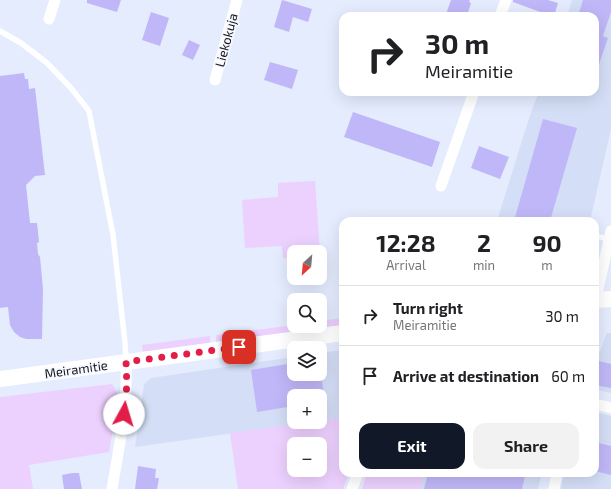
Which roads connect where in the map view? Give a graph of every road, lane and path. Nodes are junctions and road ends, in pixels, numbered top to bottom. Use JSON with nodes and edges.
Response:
{"nodes":[{"id":1,"x":55,"y":0,"type":"edge"},
{"id":2,"x":237,"y":0,"type":"edge"},
{"id":3,"x":506,"y":0,"type":"edge"},
{"id":4,"x":502,"y":12,"type":"edge"},
{"id":5,"x":49,"y":20,"type":"dead end"},
{"id":6,"x":0,"y":31,"type":"edge"},
{"id":7,"x":215,"y":80,"type":"dead end"},
{"id":8,"x":473,"y":96,"type":"edge"},
{"id":9,"x":441,"y":186,"type":"dead end"},
{"id":10,"x":610,"y":235,"type":"edge"},
{"id":11,"x":599,"y":236,"type":"edge"},
{"id":12,"x":599,"y":300,"type":"edge"},
{"id":13,"x":339,"y":334,"type":"edge"},
{"id":14,"x":126,"y":362,"type":"junction"},
{"id":15,"x":0,"y":379,"type":"edge"},
{"id":16,"x":599,"y":405,"type":"edge"},
{"id":17,"x":611,"y":408,"type":"edge"},
{"id":18,"x":356,"y":477,"type":"edge"},
{"id":19,"x":554,"y":477,"type":"edge"},
{"id":20,"x":112,"y":489,"type":"edge"},
{"id":21,"x":352,"y":489,"type":"edge"},
{"id":22,"x":554,"y":489,"type":"edge"}],
"edges":[{"from":1,"to":5,"type":"street"},
{"from":2,"to":7,"type":"street","name":"Liekokuja"},
{"from":3,"to":4,"type":"street"},
{"from":6,"to":14,"type":"lane"},
{"from":8,"to":9,"type":"street"},
{"from":10,"to":11,"type":"lane"},
{"from":10,"to":12,"type":"street"},
{"from":13,"to":14,"type":"main road","name":"Meiramitie"},
{"from":14,"to":15,"type":"main road","name":"Meiramitie"},
{"from":14,"to":20,"type":"street"},
{"from":16,"to":17,"type":"street"},
{"from":18,"to":21,"type":"street"},
{"from":19,"to":22,"type":"street"}]}
